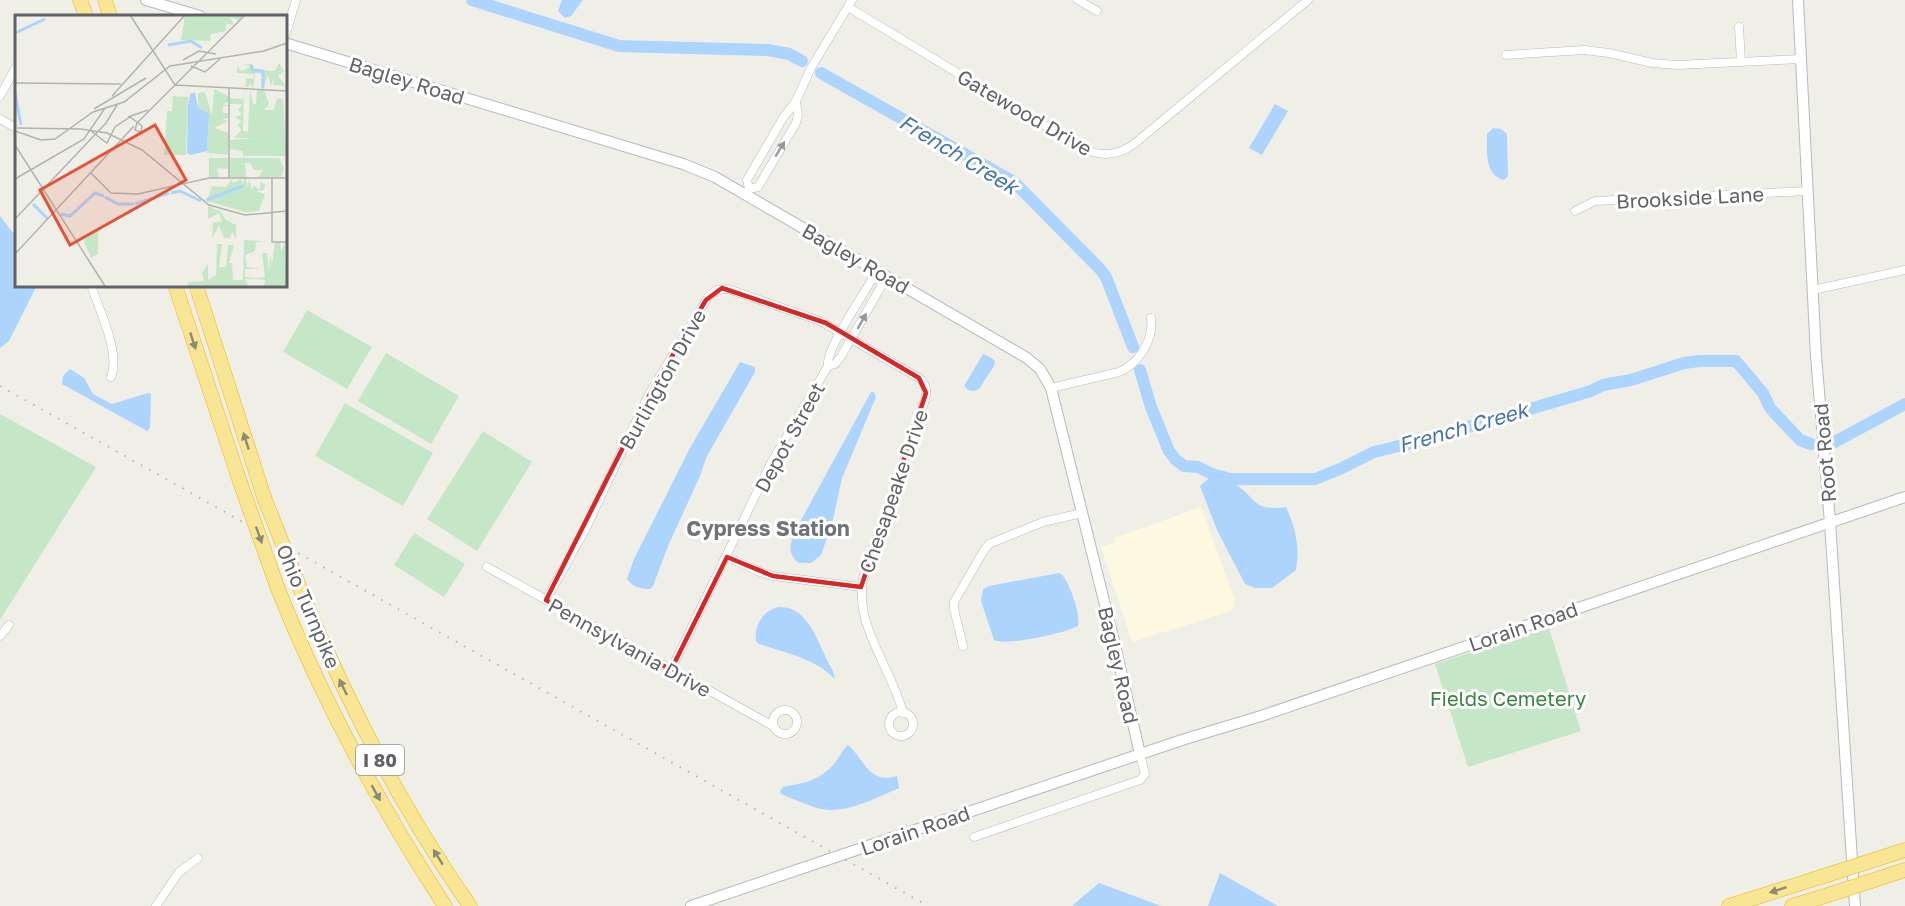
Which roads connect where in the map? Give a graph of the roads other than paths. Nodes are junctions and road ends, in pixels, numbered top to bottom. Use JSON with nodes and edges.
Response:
{"nodes":[{"id":1,"x":80,"y":0,"type":"edge"},
{"id":2,"x":105,"y":0,"type":"edge"},
{"id":3,"x":146,"y":0,"type":"edge"},
{"id":4,"x":296,"y":0,"type":"edge"},
{"id":5,"x":1078,"y":0,"type":"edge"},
{"id":6,"x":1308,"y":0,"type":"edge"},
{"id":7,"x":1798,"y":0,"type":"edge"},
{"id":8,"x":850,"y":4,"type":"edge"},
{"id":9,"x":1097,"y":11,"type":"dead end"},
{"id":10,"x":86,"y":15,"type":"edge"},
{"id":11,"x":110,"y":15,"type":"edge"},
{"id":12,"x":197,"y":15,"type":"edge"},
{"id":13,"x":1739,"y":27,"type":"dead end"},
{"id":14,"x":286,"y":33,"type":"edge"},
{"id":15,"x":286,"y":43,"type":"edge"},
{"id":16,"x":1506,"y":55,"type":"dead end"},
{"id":17,"x":1801,"y":59,"type":"junction"},
{"id":18,"x":1741,"y":62,"type":"junction"},
{"id":19,"x":15,"y":69,"type":"edge"},
{"id":20,"x":0,"y":96,"type":"edge"},
{"id":21,"x":796,"y":101,"type":"junction"},
{"id":22,"x":0,"y":119,"type":"edge"},
{"id":23,"x":15,"y":128,"type":"edge"},
{"id":24,"x":748,"y":191,"type":"junction"},
{"id":25,"x":1808,"y":191,"type":"junction"},
{"id":26,"x":1575,"y":211,"type":"dead end"},
{"id":27,"x":1905,"y":270,"type":"edge"},
{"id":28,"x":881,"y":277,"type":"junction"},
{"id":29,"x":91,"y":286,"type":"edge"},
{"id":30,"x":175,"y":286,"type":"edge"},
{"id":31,"x":196,"y":286,"type":"edge"},
{"id":32,"x":1813,"y":290,"type":"junction"},
{"id":33,"x":1151,"y":318,"type":"dead end"},
{"id":34,"x":841,"y":332,"type":"junction"},
{"id":35,"x":851,"y":339,"type":"junction"},
{"id":36,"x":828,"y":366,"type":"junction"},
{"id":37,"x":111,"y":377,"type":"dead end"},
{"id":38,"x":1051,"y":388,"type":"junction"},
{"id":39,"x":1905,"y":498,"type":"edge"},
{"id":40,"x":1082,"y":513,"type":"junction"},
{"id":41,"x":1830,"y":522,"type":"junction"},
{"id":42,"x":727,"y":557,"type":"junction"},
{"id":43,"x":487,"y":567,"type":"dead end"},
{"id":44,"x":861,"y":586,"type":"junction"},
{"id":45,"x":546,"y":600,"type":"junction"},
{"id":46,"x":9,"y":625,"type":"dead end"},
{"id":47,"x":0,"y":636,"type":"edge"},
{"id":48,"x":963,"y":646,"type":"dead end"},
{"id":49,"x":671,"y":670,"type":"junction"},
{"id":50,"x":903,"y":713,"type":"dead end"},
{"id":51,"x":773,"y":726,"type":"dead end"},
{"id":52,"x":1140,"y":754,"type":"junction"},
{"id":53,"x":974,"y":837,"type":"dead end"},
{"id":54,"x":1905,"y":850,"type":"edge"},
{"id":55,"x":198,"y":858,"type":"dead end"},
{"id":56,"x":1905,"y":870,"type":"edge"},
{"id":57,"x":156,"y":906,"type":"edge"},
{"id":58,"x":446,"y":906,"type":"edge"},
{"id":59,"x":470,"y":906,"type":"edge"},
{"id":60,"x":691,"y":906,"type":"edge"},
{"id":61,"x":1729,"y":906,"type":"edge"},
{"id":62,"x":1792,"y":906,"type":"edge"},
{"id":63,"x":1855,"y":906,"type":"edge"}],
"edges":[{"from":1,"to":10,"type":"highway"},
{"from":2,"to":11,"type":"highway"},
{"from":3,"to":12,"type":"street"},
{"from":4,"to":14,"type":"street"},
{"from":5,"to":9,"type":"street"},
{"from":6,"to":8,"type":"street","name":"Gatewood Drive"},
{"from":7,"to":17,"type":"street","name":"Root Road"},
{"from":8,"to":21,"type":"street"},
{"from":13,"to":18,"type":"street"},
{"from":15,"to":24,"type":"street","name":"Bagley Road"},
{"from":16,"to":18,"type":"street"},
{"from":17,"to":18,"type":"street"},
{"from":17,"to":25,"type":"street","name":"Root Road"},
{"from":19,"to":20,"type":"street"},
{"from":21,"to":24,"type":"street"},
{"from":24,"to":21,"type":"street","one_way":true},
{"from":22,"to":23,"type":"street"},
{"from":24,"to":28,"type":"street","name":"Bagley Road"},
{"from":25,"to":26,"type":"street","name":"Brookside Lane"},
{"from":25,"to":32,"type":"street","name":"Root Road"},
{"from":27,"to":32,"type":"street"},
{"from":28,"to":34,"type":"street","name":"Depot Street"},
{"from":35,"to":28,"type":"street","name":"Depot Street","one_way":true},
{"from":28,"to":38,"type":"street","name":"Bagley Road"},
{"from":29,"to":37,"type":"street"},
{"from":30,"to":58,"type":"highway","name":"Ohio Turnpike","number":"I 80","one_way":true,"bridge":true},
{"from":59,"to":31,"type":"highway","name":"Ohio Turnpike","number":"I 80","one_way":true,"bridge":true},
{"from":32,"to":41,"type":"street","name":"Root Road"},
{"from":33,"to":38,"type":"street"},
{"from":34,"to":35,"type":"street","name":"Burlington Drive"},
{"from":34,"to":36,"type":"street","name":"Depot Street"},
{"from":34,"to":45,"type":"street","name":"Burlington Drive"},
{"from":35,"to":36,"type":"street","name":"Depot Street"},
{"from":35,"to":44,"type":"street","name":"Chesapeake Drive"},
{"from":36,"to":42,"type":"street","name":"Depot Street"},
{"from":38,"to":40,"type":"street","name":"Bagley Road"},
{"from":39,"to":41,"type":"street","name":"Lorain Road"},
{"from":40,"to":48,"type":"street"},
{"from":40,"to":52,"type":"street","name":"Bagley Road"},
{"from":41,"to":52,"type":"street","name":"Lorain Road"},
{"from":41,"to":63,"type":"street","name":"Root Road"},
{"from":42,"to":44,"type":"street"},
{"from":42,"to":49,"type":"street","name":"Depot Street"},
{"from":43,"to":45,"type":"street","name":"Pennsylvania Drive"},
{"from":44,"to":50,"type":"street","name":"Chesapeake Drive"},
{"from":45,"to":49,"type":"street","name":"Pennsylvania Drive"},
{"from":46,"to":47,"type":"street"},
{"from":49,"to":51,"type":"street","name":"Pennsylvania Drive"},
{"from":52,"to":53,"type":"street","name":"Lorain Road"},
{"from":52,"to":60,"type":"street","name":"Lorain Road","bridge":true},
{"from":54,"to":61,"type":"highway","one_way":true,"bridge":true},
{"from":55,"to":57,"type":"street"},
{"from":56,"to":62,"type":"highway","bridge":true}]}
